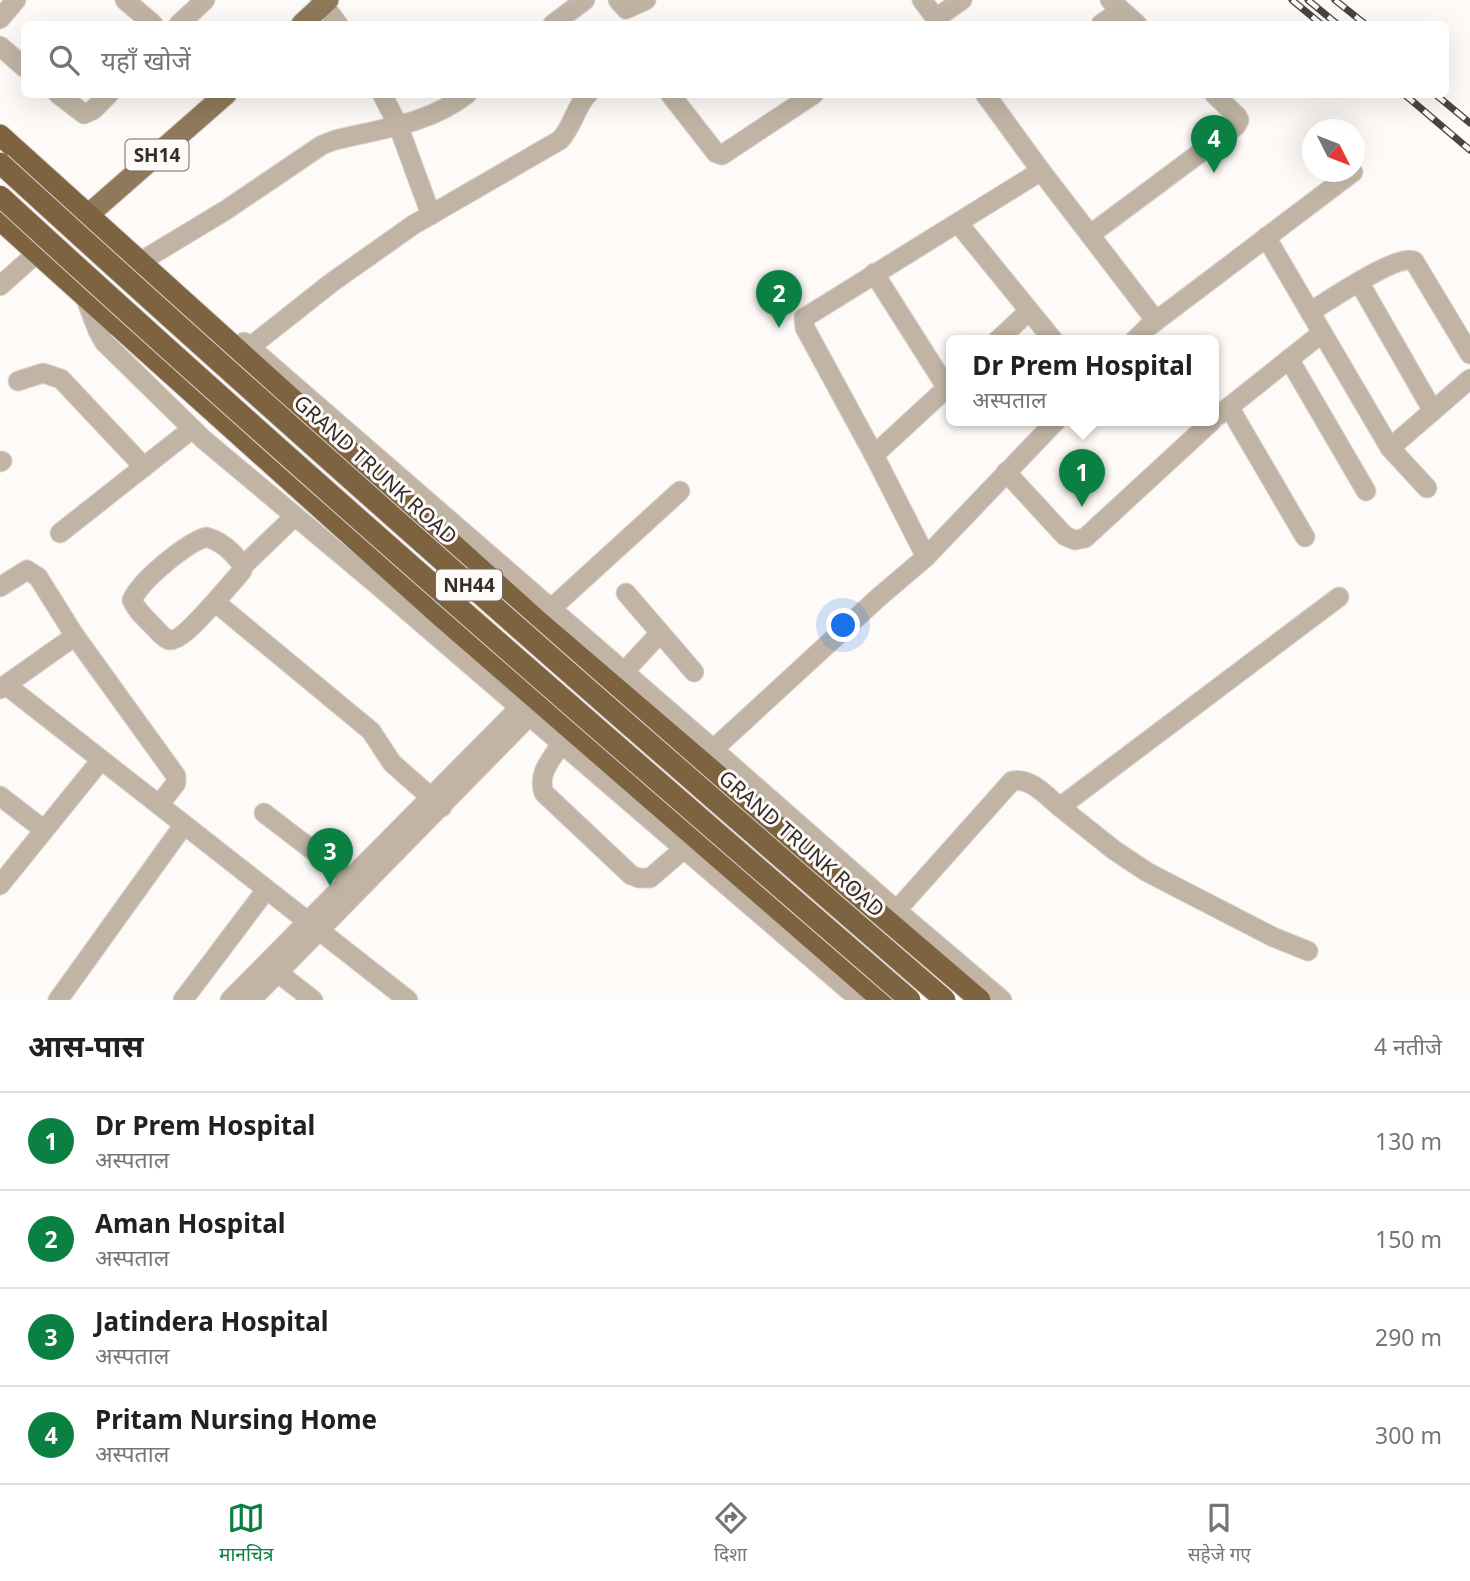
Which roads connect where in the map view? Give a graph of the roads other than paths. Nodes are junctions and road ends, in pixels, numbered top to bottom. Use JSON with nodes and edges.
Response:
{"nodes":[{"id":1,"x":16,"y":0,"type":"edge"},
{"id":2,"x":125,"y":0,"type":"edge"},
{"id":3,"x":205,"y":0,"type":"edge"},
{"id":4,"x":585,"y":0,"type":"edge"},
{"id":5,"x":618,"y":0,"type":"edge"},
{"id":6,"x":646,"y":0,"type":"edge"},
{"id":7,"x":922,"y":0,"type":"edge"},
{"id":8,"x":962,"y":0,"type":"edge"},
{"id":9,"x":327,"y":1,"type":"edge"},
{"id":10,"x":1115,"y":5,"type":"edge"},
{"id":11,"x":0,"y":19,"type":"edge"},
{"id":12,"x":150,"y":21,"type":"edge"},
{"id":13,"x":182,"y":21,"type":"edge"},
{"id":14,"x":305,"y":21,"type":"edge"},
{"id":15,"x":337,"y":21,"type":"edge"},
{"id":16,"x":556,"y":21,"type":"edge"},
{"id":17,"x":938,"y":21,"type":"edge"},
{"id":18,"x":1103,"y":21,"type":"edge"},
{"id":19,"x":1134,"y":21,"type":"edge"},
{"id":20,"x":0,"y":47,"type":"edge"},
{"id":21,"x":21,"y":64,"type":"edge"},
{"id":22,"x":63,"y":98,"type":"edge"},
{"id":23,"x":105,"y":98,"type":"edge"},
{"id":24,"x":221,"y":98,"type":"edge"},
{"id":25,"x":384,"y":98,"type":"edge"},
{"id":26,"x":461,"y":98,"type":"edge"},
{"id":27,"x":585,"y":98,"type":"edge"},
{"id":28,"x":673,"y":98,"type":"edge"},
{"id":29,"x":808,"y":98,"type":"edge"},
{"id":30,"x":993,"y":98,"type":"edge"},
{"id":31,"x":1218,"y":98,"type":"edge"},
{"id":32,"x":398,"y":125,"type":"junction"},
{"id":33,"x":0,"y":135,"type":"edge"},
{"id":34,"x":0,"y":163,"type":"edge"},
{"id":35,"x":1041,"y":171,"type":"junction"},
{"id":36,"x":1339,"y":182,"type":"edge"},
{"id":37,"x":0,"y":196,"type":"edge"},
{"id":38,"x":88,"y":215,"type":"junction"},
{"id":39,"x":430,"y":215,"type":"junction"},
{"id":40,"x":0,"y":220,"type":"edge"},
{"id":41,"x":958,"y":223,"type":"junction"},
{"id":42,"x":1091,"y":234,"type":"junction"},
{"id":43,"x":1266,"y":237,"type":"junction"},
{"id":44,"x":37,"y":253,"type":"junction"},
{"id":45,"x":140,"y":262,"type":"junction"},
{"id":46,"x":874,"y":273,"type":"junction"},
{"id":47,"x":1359,"y":282,"type":"junction"},
{"id":48,"x":0,"y":286,"type":"edge"},
{"id":49,"x":85,"y":297,"type":"junction"},
{"id":50,"x":1029,"y":311,"type":"junction"},
{"id":51,"x":194,"y":312,"type":"junction"},
{"id":52,"x":1310,"y":312,"type":"junction"},
{"id":53,"x":1157,"y":321,"type":"junction"},
{"id":54,"x":1322,"y":333,"type":"junction"},
{"id":55,"x":1003,"y":335,"type":"edge"},
{"id":56,"x":1049,"y":335,"type":"edge"},
{"id":57,"x":1141,"y":335,"type":"edge"},
{"id":58,"x":250,"y":347,"type":"junction"},
{"id":59,"x":1470,"y":354,"type":"edge"},
{"id":60,"x":1289,"y":359,"type":"junction"},
{"id":61,"x":1470,"y":379,"type":"edge"},
{"id":62,"x":18,"y":381,"type":"dead end"},
{"id":63,"x":946,"y":381,"type":"edge"},
{"id":64,"x":946,"y":389,"type":"edge"},
{"id":65,"x":1229,"y":407,"type":"junction"},
{"id":66,"x":1433,"y":411,"type":"junction"},
{"id":67,"x":1219,"y":416,"type":"edge"},
{"id":68,"x":323,"y":426,"type":"junction"},
{"id":69,"x":1051,"y":426,"type":"edge"},
{"id":70,"x":1208,"y":426,"type":"edge"},
{"id":71,"x":192,"y":429,"type":"junction"},
{"id":72,"x":1390,"y":448,"type":"junction"},
{"id":73,"x":874,"y":455,"type":"junction"},
{"id":74,"x":144,"y":467,"type":"junction"},
{"id":75,"x":1006,"y":472,"type":"junction"},
{"id":76,"x":281,"y":474,"type":"junction"},
{"id":77,"x":1427,"y":488,"type":"dead end"},
{"id":78,"x":680,"y":491,"type":"dead end"},
{"id":79,"x":1366,"y":491,"type":"dead end"},
{"id":80,"x":295,"y":516,"type":"junction"},
{"id":81,"x":60,"y":533,"type":"dead end"},
{"id":82,"x":1305,"y":537,"type":"dead end"},
{"id":83,"x":926,"y":557,"type":"junction"},
{"id":84,"x":243,"y":566,"type":"junction"},
{"id":85,"x":0,"y":587,"type":"edge"},
{"id":86,"x":626,"y":593,"type":"dead end"},
{"id":87,"x":1339,"y":597,"type":"dead end"},
{"id":88,"x":215,"y":602,"type":"junction"},
{"id":89,"x":544,"y":615,"type":"junction"},
{"id":90,"x":660,"y":633,"type":"junction"},
{"id":91,"x":75,"y":636,"type":"junction"},
{"id":92,"x":624,"y":672,"type":"junction"},
{"id":93,"x":694,"y":672,"type":"dead end"},
{"id":94,"x":3,"y":687,"type":"edge"},
{"id":95,"x":530,"y":706,"type":"junction"},
{"id":96,"x":561,"y":744,"type":"junction"},
{"id":97,"x":707,"y":755,"type":"junction"},
{"id":98,"x":101,"y":761,"type":"junction"},
{"id":99,"x":0,"y":796,"type":"edge"},
{"id":100,"x":436,"y":802,"type":"junction"},
{"id":101,"x":159,"y":805,"type":"junction"},
{"id":102,"x":1060,"y":807,"type":"junction"},
{"id":103,"x":264,"y":813,"type":"dead end"},
{"id":104,"x":183,"y":826,"type":"junction"},
{"id":105,"x":44,"y":830,"type":"junction"},
{"id":106,"x":684,"y":849,"type":"junction"},
{"id":107,"x":349,"y":878,"type":"junction"},
{"id":108,"x":0,"y":885,"type":"edge"},
{"id":109,"x":266,"y":890,"type":"junction"},
{"id":110,"x":892,"y":915,"type":"junction"},
{"id":111,"x":312,"y":926,"type":"junction"},
{"id":112,"x":1308,"y":950,"type":"dead end"},
{"id":113,"x":277,"y":972,"type":"junction"},
{"id":114,"x":58,"y":1000,"type":"edge"},
{"id":115,"x":183,"y":1000,"type":"edge"},
{"id":116,"x":230,"y":1000,"type":"edge"},
{"id":117,"x":251,"y":1000,"type":"edge"},
{"id":118,"x":313,"y":1000,"type":"edge"},
{"id":119,"x":408,"y":1000,"type":"edge"},
{"id":120,"x":859,"y":1000,"type":"edge"},
{"id":121,"x":882,"y":1000,"type":"edge"},
{"id":122,"x":909,"y":1000,"type":"edge"},
{"id":123,"x":945,"y":1000,"type":"edge"},
{"id":124,"x":980,"y":1000,"type":"edge"},
{"id":125,"x":1002,"y":1000,"type":"edge"}],
"edges":[{"from":1,"to":11,"type":"street"},
{"from":2,"to":12,"type":"street"},
{"from":3,"to":13,"type":"street"},
{"from":4,"to":16,"type":"street"},
{"from":5,"to":6,"type":"street"},
{"from":7,"to":17,"type":"street"},
{"from":8,"to":17,"type":"street"},
{"from":9,"to":14,"type":"main road"},
{"from":9,"to":15,"type":"street"},
{"from":10,"to":18,"type":"street"},
{"from":10,"to":19,"type":"street"},
{"from":20,"to":21,"type":"street"},
{"from":22,"to":23,"type":"street"},
{"from":24,"to":38,"type":"main road","number":"SH14"},
{"from":25,"to":32,"type":"street"},
{"from":26,"to":32,"type":"street"},
{"from":27,"to":39,"type":"street"},
{"from":28,"to":29,"type":"street"},
{"from":30,"to":35,"type":"street"},
{"from":31,"to":42,"type":"street"},
{"from":32,"to":39,"type":"street"},
{"from":32,"to":45,"type":"street"},
{"from":33,"to":38,"type":"highway"},
{"from":34,"to":123,"type":"highway","name":"GRAND TRUNK ROAD","number":"NH44","bridge":true},
{"from":35,"to":41,"type":"street"},
{"from":35,"to":42,"type":"street"},
{"from":36,"to":43,"type":"street"},
{"from":37,"to":122,"type":"highway","number":"NH44","bridge":true},
{"from":38,"to":45,"type":"highway"},
{"from":39,"to":58,"type":"street"},
{"from":40,"to":44,"type":"highway"},
{"from":41,"to":46,"type":"street"},
{"from":41,"to":50,"type":"street"},
{"from":42,"to":53,"type":"street"},
{"from":43,"to":52,"type":"street"},
{"from":43,"to":53,"type":"street"},
{"from":44,"to":48,"type":"street"},
{"from":44,"to":49,"type":"highway"},
{"from":45,"to":51,"type":"highway"},
{"from":46,"to":63,"type":"street"},
{"from":46,"to":73,"type":"street"},
{"from":47,"to":52,"type":"street"},
{"from":47,"to":59,"type":"street"},
{"from":47,"to":66,"type":"street"},
{"from":49,"to":71,"type":"street"},
{"from":49,"to":76,"type":"highway"},
{"from":50,"to":55,"type":"street"},
{"from":50,"to":56,"type":"street"},
{"from":51,"to":58,"type":"street"},
{"from":51,"to":68,"type":"highway"},
{"from":52,"to":54,"type":"street"},
{"from":53,"to":57,"type":"street"},
{"from":54,"to":60,"type":"street"},
{"from":54,"to":72,"type":"street"},
{"from":58,"to":89,"type":"street"},
{"from":60,"to":65,"type":"street"},
{"from":60,"to":79,"type":"street"},
{"from":61,"to":66,"type":"street"},
{"from":62,"to":74,"type":"street"},
{"from":64,"to":73,"type":"street"},
{"from":65,"to":67,"type":"street"},
{"from":65,"to":82,"type":"street"},
{"from":66,"to":72,"type":"street"},
{"from":68,"to":76,"type":"highway"},
{"from":68,"to":89,"type":"highway"},
{"from":69,"to":75,"type":"street"},
{"from":70,"to":75,"type":"street"},
{"from":71,"to":74,"type":"street"},
{"from":71,"to":80,"type":"street"},
{"from":72,"to":77,"type":"street"},
{"from":73,"to":83,"type":"street"},
{"from":74,"to":81,"type":"street"},
{"from":75,"to":83,"type":"street"},
{"from":76,"to":95,"type":"highway"},
{"from":78,"to":89,"type":"street"},
{"from":80,"to":84,"type":"street"},
{"from":80,"to":95,"type":"street"},
{"from":83,"to":97,"type":"street"},
{"from":84,"to":88,"type":"street"},
{"from":84,"to":88,"type":"street"},
{"from":85,"to":91,"type":"street"},
{"from":86,"to":90,"type":"street"},
{"from":87,"to":102,"type":"street"},
{"from":88,"to":100,"type":"street"},
{"from":89,"to":92,"type":"street"},
{"from":89,"to":97,"type":"highway"},
{"from":90,"to":92,"type":"street"},
{"from":90,"to":93,"type":"street"},
{"from":91,"to":94,"type":"street"},
{"from":91,"to":101,"type":"street"},
{"from":92,"to":97,"type":"street"},
{"from":94,"to":98,"type":"street"},
{"from":95,"to":96,"type":"street"},
{"from":95,"to":100,"type":"street"},
{"from":95,"to":121,"type":"highway"},
{"from":96,"to":106,"type":"street"},
{"from":96,"to":106,"type":"street"},
{"from":97,"to":110,"type":"highway"},
{"from":98,"to":101,"type":"street"},
{"from":98,"to":105,"type":"street"},
{"from":99,"to":105,"type":"street"},
{"from":100,"to":107,"type":"street"},
{"from":100,"to":111,"type":"street"},
{"from":101,"to":104,"type":"street"},
{"from":102,"to":110,"type":"street"},
{"from":102,"to":112,"type":"street"},
{"from":103,"to":107,"type":"street"},
{"from":104,"to":109,"type":"street"},
{"from":104,"to":114,"type":"street"},
{"from":105,"to":108,"type":"street"},
{"from":106,"to":120,"type":"street"},
{"from":107,"to":111,"type":"street"},
{"from":109,"to":111,"type":"street"},
{"from":109,"to":115,"type":"street"},
{"from":110,"to":124,"type":"highway"},
{"from":110,"to":125,"type":"street"},
{"from":111,"to":113,"type":"street"},
{"from":111,"to":116,"type":"street"},
{"from":111,"to":119,"type":"street"},
{"from":113,"to":117,"type":"street"},
{"from":113,"to":118,"type":"street"}]}
